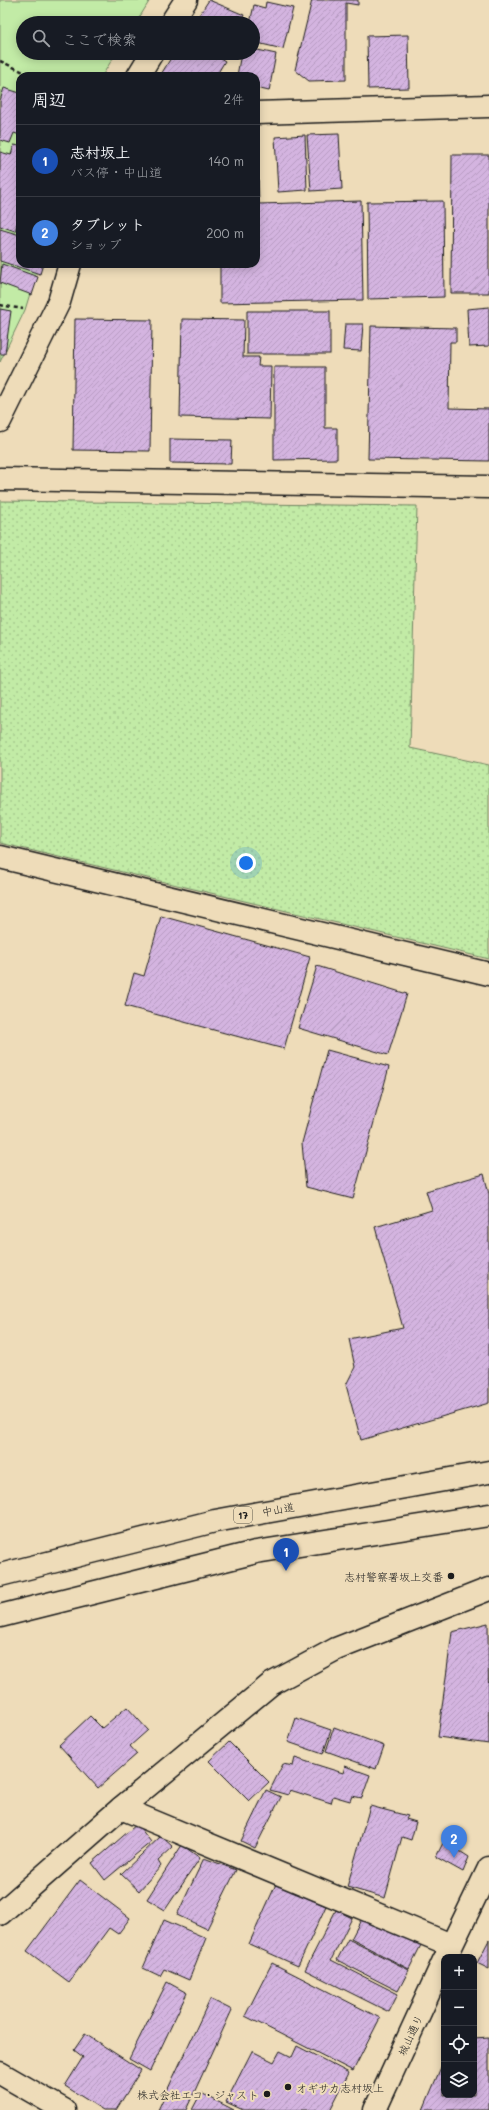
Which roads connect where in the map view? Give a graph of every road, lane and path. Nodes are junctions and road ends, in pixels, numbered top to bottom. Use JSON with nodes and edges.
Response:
{"nodes":[{"id":1,"x":186,"y":0,"type":"edge"},
{"id":2,"x":176,"y":16,"type":"edge"},
{"id":3,"x":148,"y":60,"type":"edge"},
{"id":4,"x":0,"y":61,"type":"edge"},
{"id":5,"x":23,"y":72,"type":"edge"},
{"id":6,"x":140,"y":72,"type":"edge"},
{"id":7,"x":489,"y":106,"type":"edge"},
{"id":8,"x":260,"y":113,"type":"edge"},
{"id":9,"x":69,"y":268,"type":"edge"},
{"id":10,"x":0,"y":421,"type":"edge"},
{"id":11,"x":0,"y":480,"type":"edge"},
{"id":12,"x":489,"y":487,"type":"edge"},
{"id":13,"x":0,"y":857,"type":"edge"},
{"id":14,"x":489,"y":974,"type":"edge"},
{"id":15,"x":489,"y":1472,"type":"edge"},
{"id":16,"x":489,"y":1515,"type":"edge"},
{"id":17,"x":0,"y":1575,"type":"edge"},
{"id":18,"x":489,"y":1589,"type":"edge"},
{"id":19,"x":0,"y":1616,"type":"edge"},
{"id":20,"x":121,"y":1808,"type":"junction"},
{"id":21,"x":489,"y":1868,"type":"edge"},
{"id":22,"x":0,"y":1914,"type":"edge"},
{"id":23,"x":447,"y":1954,"type":"edge"},
{"id":24,"x":441,"y":1967,"type":"edge"},
{"id":25,"x":0,"y":2073,"type":"edge"},
{"id":26,"x":64,"y":2110,"type":"edge"},
{"id":27,"x":375,"y":2110,"type":"edge"}],
"edges":[{"from":1,"to":2,"type":"main road"},
{"from":3,"to":6,"type":"main road"},
{"from":4,"to":5,"type":"path"},
{"from":7,"to":8,"type":"main road"},
{"from":9,"to":10,"type":"main road"},
{"from":11,"to":12,"type":"main road"},
{"from":13,"to":14,"type":"main road"},
{"from":15,"to":17,"type":"main road","name":"中山道","number":"17"},
{"from":16,"to":19,"type":"main road"},
{"from":18,"to":20,"type":"main road"},
{"from":20,"to":22,"type":"main road"},
{"from":20,"to":23,"type":"main road"},
{"from":21,"to":23,"type":"main road","name":"城山通り"},
{"from":24,"to":27,"type":"main road","name":"城山通り"},
{"from":25,"to":26,"type":"main road"}]}
